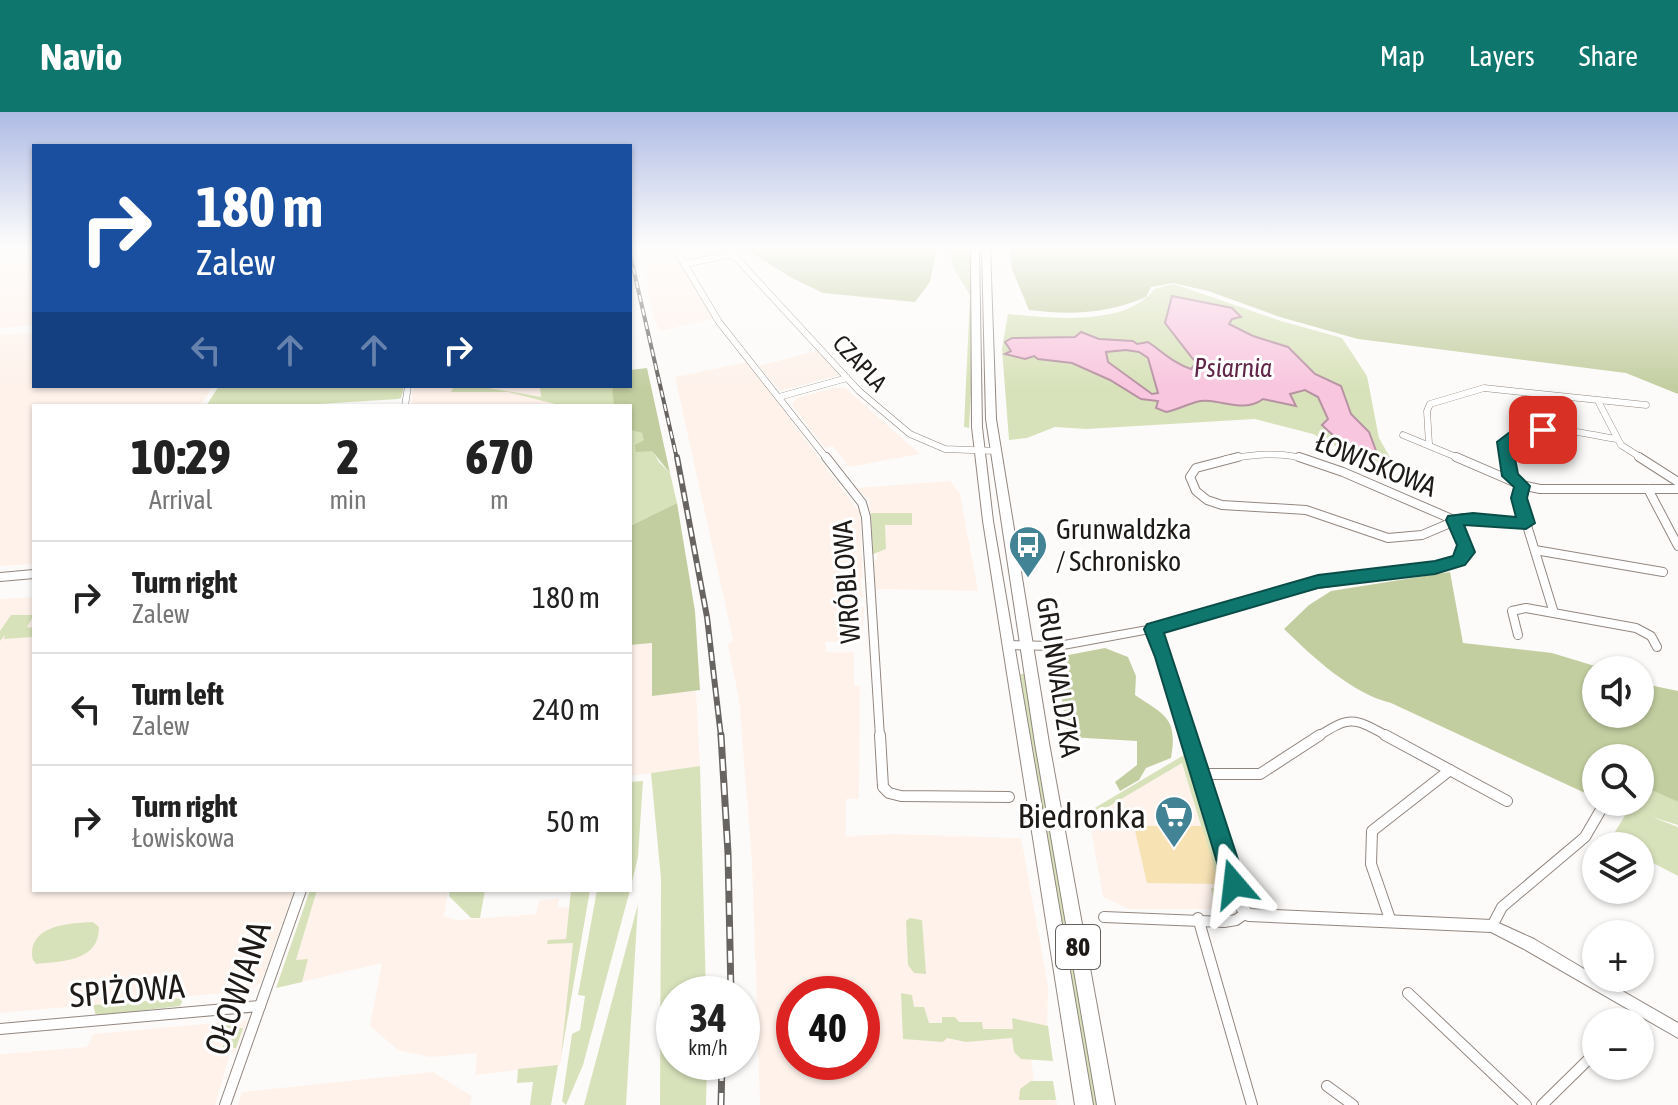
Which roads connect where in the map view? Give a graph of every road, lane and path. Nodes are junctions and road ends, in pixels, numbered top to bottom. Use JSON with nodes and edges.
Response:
{"nodes":[{"id":1,"x":702,"y":294,"type":"edge"},
{"id":2,"x":770,"y":294,"type":"edge"},
{"id":3,"x":980,"y":294,"type":"edge"},
{"id":4,"x":982,"y":294,"type":"edge"},
{"id":5,"x":981,"y":301,"type":"junction"},
{"id":6,"x":847,"y":378,"type":"junction"},
{"id":7,"x":779,"y":397,"type":"junction"},
{"id":8,"x":1598,"y":401,"type":"junction"},
{"id":9,"x":1646,"y":405,"type":"dead end"},
{"id":10,"x":1403,"y":435,"type":"dead end"},
{"id":11,"x":1617,"y":439,"type":"junction"},
{"id":12,"x":1429,"y":444,"type":"junction"},
{"id":13,"x":980,"y":450,"type":"junction"},
{"id":14,"x":996,"y":451,"type":"junction"},
{"id":15,"x":1510,"y":476,"type":"junction"},
{"id":16,"x":1678,"y":482,"type":"edge"},
{"id":17,"x":1522,"y":486,"type":"junction"},
{"id":18,"x":1648,"y":489,"type":"junction"},
{"id":19,"x":1678,"y":489,"type":"edge"},
{"id":20,"x":1454,"y":520,"type":"junction"},
{"id":21,"x":1526,"y":523,"type":"junction"},
{"id":22,"x":1678,"y":546,"type":"edge"},
{"id":23,"x":1535,"y":550,"type":"junction"},
{"id":24,"x":1663,"y":572,"type":"dead end"},
{"id":25,"x":32,"y":574,"type":"edge"},
{"id":26,"x":0,"y":577,"type":"edge"},
{"id":27,"x":1554,"y":613,"type":"junction"},
{"id":28,"x":1153,"y":629,"type":"junction"},
{"id":29,"x":1518,"y":635,"type":"dead end"},
{"id":30,"x":1008,"y":645,"type":"junction"},
{"id":31,"x":1028,"y":646,"type":"junction"},
{"id":32,"x":1657,"y":647,"type":"dead end"},
{"id":33,"x":1450,"y":770,"type":"junction"},
{"id":34,"x":1201,"y":774,"type":"junction"},
{"id":35,"x":1009,"y":797,"type":"dead end"},
{"id":36,"x":1507,"y":801,"type":"dead end"},
{"id":37,"x":1597,"y":816,"type":"edge"},
{"id":38,"x":300,"y":892,"type":"edge"},
{"id":39,"x":1246,"y":913,"type":"junction"},
{"id":40,"x":1104,"y":917,"type":"dead end"},
{"id":41,"x":1198,"y":918,"type":"junction"},
{"id":42,"x":1390,"y":919,"type":"junction"},
{"id":43,"x":1492,"y":926,"type":"junction"},
{"id":44,"x":1408,"y":993,"type":"dead end"},
{"id":45,"x":260,"y":1006,"type":"junction"},
{"id":46,"x":1638,"y":1008,"type":"edge"},
{"id":47,"x":1654,"y":1017,"type":"edge"},
{"id":48,"x":0,"y":1029,"type":"edge"},
{"id":49,"x":1678,"y":1031,"type":"edge"},
{"id":50,"x":1582,"y":1066,"type":"edge"},
{"id":51,"x":1327,"y":1086,"type":"dead end"},
{"id":52,"x":225,"y":1105,"type":"edge"},
{"id":53,"x":1084,"y":1105,"type":"edge"},
{"id":54,"x":1106,"y":1105,"type":"edge"},
{"id":55,"x":1252,"y":1105,"type":"edge"},
{"id":56,"x":1353,"y":1105,"type":"edge"},
{"id":57,"x":1526,"y":1105,"type":"edge"},
{"id":58,"x":1542,"y":1105,"type":"edge"}],
"edges":[{"from":1,"to":7,"type":"street","name":"WRÓBLOWA"},
{"from":2,"to":6,"type":"street","name":"CZAPLA"},
{"from":3,"to":5,"type":"main road","number":"80"},
{"from":4,"to":5,"type":"main road","number":"80"},
{"from":5,"to":13,"type":"main road","name":"GRUNWALDZKA","number":"80"},
{"from":5,"to":14,"type":"main road","name":"GRUNWALDZKA","number":"80"},
{"from":6,"to":7,"type":"street"},
{"from":6,"to":13,"type":"street","name":"CZAPLA"},
{"from":7,"to":35,"type":"street","name":"WRÓBLOWA"},
{"from":8,"to":9,"type":"street"},
{"from":8,"to":11,"type":"street"},
{"from":8,"to":12,"type":"street"},
{"from":10,"to":12,"type":"street"},
{"from":11,"to":15,"type":"street"},
{"from":11,"to":16,"type":"street"},
{"from":12,"to":15,"type":"street"},
{"from":13,"to":14,"type":"street","name":"CZAPLA"},
{"from":13,"to":30,"type":"main road","name":"GRUNWALDZKA","number":"80"},
{"from":14,"to":31,"type":"main road","name":"GRUNWALDZKA","number":"80"},
{"from":15,"to":17,"type":"street"},
{"from":17,"to":18,"type":"street"},
{"from":17,"to":21,"type":"street"},
{"from":18,"to":19,"type":"street"},
{"from":18,"to":22,"type":"street"},
{"from":20,"to":20,"type":"street","name":"ŁOWISKOWA"},
{"from":20,"to":21,"type":"street","name":"ŁOWISKOWA"},
{"from":20,"to":28,"type":"street"},
{"from":21,"to":23,"type":"street"},
{"from":23,"to":24,"type":"street"},
{"from":23,"to":27,"type":"street"},
{"from":25,"to":26,"type":"street"},
{"from":27,"to":29,"type":"street"},
{"from":27,"to":32,"type":"street"},
{"from":28,"to":31,"type":"street"},
{"from":28,"to":34,"type":"street"},
{"from":30,"to":31,"type":"street"},
{"from":30,"to":53,"type":"main road","name":"GRUNWALDZKA","number":"80"},
{"from":31,"to":54,"type":"main road","name":"GRUNWALDZKA","number":"80"},
{"from":33,"to":34,"type":"street"},
{"from":33,"to":36,"type":"street"},
{"from":33,"to":42,"type":"street"},
{"from":34,"to":39,"type":"street"},
{"from":37,"to":43,"type":"street"},
{"from":38,"to":45,"type":"street","name":"OŁOWIANA"},
{"from":39,"to":41,"type":"street"},
{"from":39,"to":42,"type":"street"},
{"from":40,"to":41,"type":"street"},
{"from":41,"to":55,"type":"street"},
{"from":42,"to":43,"type":"street"},
{"from":43,"to":46,"type":"street"},
{"from":44,"to":57,"type":"street"},
{"from":45,"to":48,"type":"street","name":"SPIŻOWA"},
{"from":45,"to":52,"type":"street","name":"OŁOWIANA"},
{"from":47,"to":49,"type":"street"},
{"from":50,"to":58,"type":"street"},
{"from":51,"to":56,"type":"street"}]}
